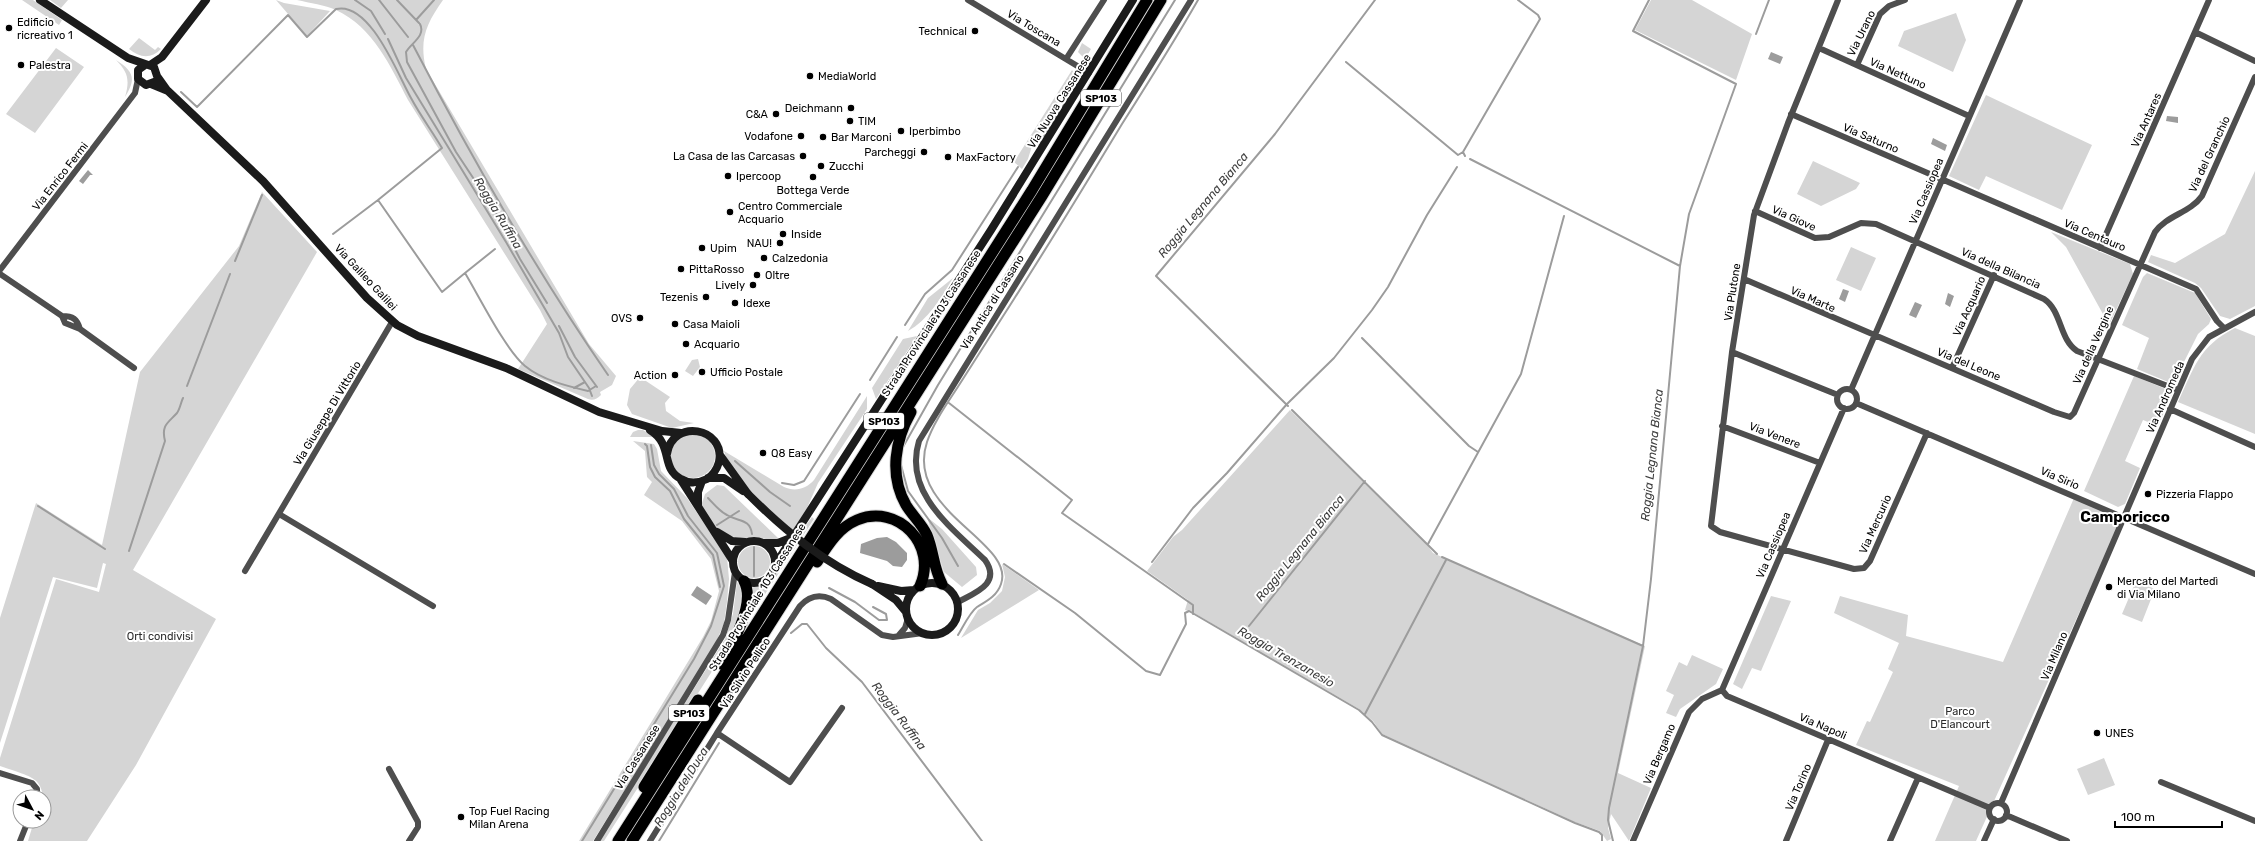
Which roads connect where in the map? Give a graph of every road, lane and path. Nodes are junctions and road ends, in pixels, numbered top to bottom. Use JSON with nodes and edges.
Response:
{"nodes":[{"id":1,"x":40,"y":0,"type":"edge"},
{"id":2,"x":206,"y":0,"type":"edge"},
{"id":3,"x":968,"y":0,"type":"edge"},
{"id":4,"x":1104,"y":0,"type":"edge"},
{"id":5,"x":1133,"y":0,"type":"edge"},
{"id":6,"x":1147,"y":0,"type":"edge"},
{"id":7,"x":1161,"y":0,"type":"edge"},
{"id":8,"x":1191,"y":0,"type":"edge"},
{"id":9,"x":1838,"y":0,"type":"edge"},
{"id":10,"x":1905,"y":0,"type":"edge"},
{"id":11,"x":2020,"y":0,"type":"edge"},
{"id":12,"x":2209,"y":0,"type":"edge"},
{"id":13,"x":2195,"y":32,"type":"junction"},
{"id":14,"x":1819,"y":48,"type":"junction"},
{"id":15,"x":162,"y":57,"type":"junction"},
{"id":16,"x":128,"y":58,"type":"junction"},
{"id":17,"x":1066,"y":59,"type":"junction"},
{"id":18,"x":2255,"y":61,"type":"edge"},
{"id":19,"x":148,"y":65,"type":"junction"},
{"id":20,"x":1857,"y":65,"type":"junction"},
{"id":21,"x":1089,"y":73,"type":"junction"},
{"id":22,"x":157,"y":74,"type":"junction"},
{"id":23,"x":138,"y":75,"type":"junction"},
{"id":24,"x":2255,"y":77,"type":"edge"},
{"id":25,"x":149,"y":84,"type":"junction"},
{"id":26,"x":168,"y":91,"type":"junction"},
{"id":27,"x":135,"y":93,"type":"junction"},
{"id":28,"x":1791,"y":114,"type":"junction"},
{"id":29,"x":1969,"y":116,"type":"junction"},
{"id":30,"x":1942,"y":179,"type":"junction"},
{"id":31,"x":1042,"y":196,"type":"junction"},
{"id":32,"x":1755,"y":211,"type":"junction"},
{"id":33,"x":1916,"y":241,"type":"junction"},
{"id":34,"x":2100,"y":248,"type":"junction"},
{"id":35,"x":2140,"y":265,"type":"junction"},
{"id":36,"x":0,"y":270,"type":"edge"},
{"id":37,"x":0,"y":274,"type":"edge"},
{"id":38,"x":1994,"y":275,"type":"junction"},
{"id":39,"x":1744,"y":279,"type":"junction"},
{"id":40,"x":2255,"y":312,"type":"edge"},
{"id":41,"x":392,"y":322,"type":"junction"},
{"id":42,"x":2224,"y":328,"type":"junction"},
{"id":43,"x":1874,"y":336,"type":"junction"},
{"id":44,"x":1732,"y":352,"type":"junction"},
{"id":45,"x":2097,"y":360,"type":"junction"},
{"id":46,"x":134,"y":368,"type":"dead end"},
{"id":47,"x":1952,"y":368,"type":"junction"},
{"id":48,"x":1852,"y":390,"type":"junction"},
{"id":49,"x":2178,"y":390,"type":"junction"},
{"id":50,"x":1838,"y":395,"type":"junction"},
{"id":51,"x":1856,"y":403,"type":"junction"},
{"id":52,"x":1844,"y":408,"type":"junction"},
{"id":53,"x":2170,"y":410,"type":"junction"},
{"id":54,"x":2054,"y":412,"type":"joint"},
{"id":55,"x":644,"y":426,"type":"junction"},
{"id":56,"x":1722,"y":426,"type":"junction"},
{"id":57,"x":681,"y":433,"type":"junction"},
{"id":58,"x":1927,"y":433,"type":"junction"},
{"id":59,"x":2255,"y":447,"type":"edge"},
{"id":60,"x":667,"y":454,"type":"junction"},
{"id":61,"x":720,"y":455,"type":"junction"},
{"id":62,"x":1820,"y":463,"type":"junction"},
{"id":63,"x":680,"y":479,"type":"junction"},
{"id":64,"x":705,"y":479,"type":"junction"},
{"id":65,"x":748,"y":494,"type":"junction"},
{"id":66,"x":698,"y":507,"type":"junction"},
{"id":67,"x":279,"y":514,"type":"junction"},
{"id":68,"x":2124,"y":516,"type":"junction"},
{"id":69,"x":714,"y":530,"type":"junction"},
{"id":70,"x":795,"y":536,"type":"junction"},
{"id":71,"x":745,"y":542,"type":"junction"},
{"id":72,"x":763,"y":543,"type":"junction"},
{"id":73,"x":1783,"y":549,"type":"junction"},
{"id":74,"x":733,"y":561,"type":"junction"},
{"id":75,"x":775,"y":565,"type":"junction"},
{"id":76,"x":245,"y":571,"type":"dead end"},
{"id":77,"x":735,"y":572,"type":"junction"},
{"id":78,"x":2255,"y":574,"type":"edge"},
{"id":79,"x":744,"y":581,"type":"junction"},
{"id":80,"x":872,"y":584,"type":"junction"},
{"id":81,"x":942,"y":584,"type":"junction"},
{"id":82,"x":917,"y":588,"type":"junction"},
{"id":83,"x":958,"y":602,"type":"junction"},
{"id":84,"x":433,"y":606,"type":"dead end"},
{"id":85,"x":907,"y":615,"type":"junction"},
{"id":86,"x":923,"y":633,"type":"junction"},
{"id":87,"x":896,"y":636,"type":"junction"},
{"id":88,"x":1722,"y":690,"type":"junction"},
{"id":89,"x":719,"y":701,"type":"junction"},
{"id":90,"x":842,"y":708,"type":"dead end"},
{"id":91,"x":717,"y":733,"type":"junction"},
{"id":92,"x":1828,"y":740,"type":"junction"},
{"id":93,"x":389,"y":769,"type":"dead end"},
{"id":94,"x":1,"y":773,"type":"edge"},
{"id":95,"x":1918,"y":778,"type":"junction"},
{"id":96,"x":2161,"y":782,"type":"dead end"},
{"id":97,"x":36,"y":789,"type":"edge"},
{"id":98,"x":2001,"y":803,"type":"junction"},
{"id":99,"x":1990,"y":808,"type":"junction"},
{"id":100,"x":2006,"y":815,"type":"junction"},
{"id":101,"x":1994,"y":819,"type":"junction"},
{"id":102,"x":2255,"y":821,"type":"edge"},
{"id":103,"x":25,"y":829,"type":"edge"},
{"id":104,"x":20,"y":841,"type":"edge"},
{"id":105,"x":409,"y":841,"type":"edge"},
{"id":106,"x":597,"y":841,"type":"edge"},
{"id":107,"x":617,"y":841,"type":"edge"},
{"id":108,"x":632,"y":841,"type":"edge"},
{"id":109,"x":650,"y":841,"type":"edge"},
{"id":110,"x":1633,"y":841,"type":"edge"},
{"id":111,"x":1786,"y":841,"type":"edge"},
{"id":112,"x":1890,"y":841,"type":"edge"},
{"id":113,"x":1984,"y":841,"type":"edge"},
{"id":114,"x":2067,"y":841,"type":"edge"}],
"edges":[{"from":1,"to":16,"type":"street"},
{"from":2,"to":15,"type":"street"},
{"from":3,"to":17,"type":"street","name":"Via Toscana"},
{"from":4,"to":17,"type":"street"},
{"from":5,"to":21,"type":"street","name":"Via Nuova Cassanese","number":"SP103"},
{"from":6,"to":107,"type":"highway","name":"Strada Provinciale 103 Cassanese","number":"SP103"},
{"from":7,"to":31,"type":"highway","number":"SP103"},
{"from":8,"to":83,"type":"street","name":"Via Antica di Cassano"},
{"from":9,"to":14,"type":"street","name":"Via Plutone"},
{"from":10,"to":20,"type":"street","name":"Via Urano"},
{"from":11,"to":29,"type":"street","name":"Via Cassiopea"},
{"from":12,"to":13,"type":"street","name":"Via Antares"},
{"from":13,"to":18,"type":"street"},
{"from":13,"to":34,"type":"street","name":"Via Antares"},
{"from":14,"to":20,"type":"street","name":"Via Nettuno"},
{"from":14,"to":28,"type":"street","name":"Via Plutone"},
{"from":15,"to":19,"type":"street"},
{"from":15,"to":22,"type":"street"},
{"from":16,"to":19,"type":"street"},
{"from":16,"to":23,"type":"street"},
{"from":17,"to":21,"type":"street","name":"Via Toscana"},
{"from":19,"to":22,"type":"street"},
{"from":19,"to":23,"type":"street"},
{"from":20,"to":29,"type":"street","name":"Via Nettuno"},
{"from":21,"to":70,"type":"street","name":"Via Nuova Cassanese","number":"SP103"},
{"from":22,"to":25,"type":"street"},
{"from":22,"to":26,"type":"street"},
{"from":23,"to":25,"type":"street"},
{"from":23,"to":27,"type":"street"},
{"from":24,"to":35,"type":"street","name":"Via del Granchio"},
{"from":25,"to":26,"type":"street","name":"Via Galileo Galilei"},
{"from":25,"to":27,"type":"street"},
{"from":26,"to":41,"type":"street","name":"Via Galileo Galilei"},
{"from":27,"to":36,"type":"street","name":"Via Enrico Fermi"},
{"from":28,"to":30,"type":"street","name":"Via Saturno"},
{"from":28,"to":32,"type":"street","name":"Via Plutone"},
{"from":29,"to":30,"type":"street","name":"Via Cassiopea"},
{"from":30,"to":33,"type":"street","name":"Via Cassiopea"},
{"from":30,"to":34,"type":"street","name":"Via Centauro"},
{"from":31,"to":81,"type":"highway","number":"SP103"},
{"from":31,"to":89,"type":"highway","number":"SP103"},
{"from":32,"to":33,"type":"street","name":"Via Giove"},
{"from":32,"to":39,"type":"street","name":"Via Plutone"},
{"from":33,"to":38,"type":"street","name":"Via della Bilancia"},
{"from":33,"to":43,"type":"street","name":"Via Cassiopea"},
{"from":34,"to":35,"type":"street","name":"Via Centauro"},
{"from":35,"to":42,"type":"street","name":"Via Centauro"},
{"from":35,"to":45,"type":"street","name":"Via della Vergine"},
{"from":37,"to":46,"type":"street"},
{"from":38,"to":45,"type":"street","name":"Via della Bilancia"},
{"from":38,"to":47,"type":"street","name":"Via Acquario"},
{"from":39,"to":43,"type":"street","name":"Via Marte"},
{"from":39,"to":44,"type":"street","name":"Via Plutone"},
{"from":40,"to":42,"type":"street","name":"Via Andromeda"},
{"from":41,"to":55,"type":"street","name":"Via Galileo Galilei"},
{"from":41,"to":67,"type":"street","name":"Via Giuseppe Di Vittorio"},
{"from":42,"to":49,"type":"street","name":"Via Andromeda"},
{"from":43,"to":47,"type":"street","name":"Via del Leone"},
{"from":43,"to":48,"type":"street","name":"Via Cassiopea"},
{"from":44,"to":50,"type":"street"},
{"from":44,"to":56,"type":"street","name":"Via Plutone"},
{"from":45,"to":49,"type":"street","name":"Via della Bilancia"},
{"from":45,"to":54,"type":"street","name":"Via della Vergine"},
{"from":47,"to":54,"type":"street","name":"Via del Leone"},
{"from":48,"to":50,"type":"street"},
{"from":48,"to":51,"type":"street"},
{"from":49,"to":53,"type":"street","name":"Via Andromeda"},
{"from":50,"to":52,"type":"street"},
{"from":51,"to":52,"type":"street"},
{"from":51,"to":58,"type":"street","name":"Via Sirio"},
{"from":52,"to":62,"type":"street","name":"Via Cassiopea"},
{"from":53,"to":59,"type":"street"},
{"from":53,"to":68,"type":"street","name":"Via Andromeda"},
{"from":55,"to":57,"type":"street","name":"Via Galileo Galilei"},
{"from":55,"to":60,"type":"street"},
{"from":56,"to":62,"type":"street","name":"Via Venere"},
{"from":56,"to":73,"type":"street","name":"Via Plutone"},
{"from":57,"to":60,"type":"street"},
{"from":57,"to":61,"type":"street"},
{"from":58,"to":68,"type":"street","name":"Via Sirio"},
{"from":58,"to":73,"type":"street","name":"Via Mercurio"},
{"from":60,"to":63,"type":"street"},
{"from":61,"to":64,"type":"street"},
{"from":61,"to":65,"type":"street"},
{"from":62,"to":73,"type":"street","name":"Via Cassiopea"},
{"from":63,"to":64,"type":"street"},
{"from":63,"to":66,"type":"street"},
{"from":64,"to":65,"type":"street"},
{"from":64,"to":66,"type":"street"},
{"from":65,"to":80,"type":"street","bridge":true},
{"from":66,"to":69,"type":"street"},
{"from":67,"to":76,"type":"street","name":"Via Giuseppe Di Vittorio"},
{"from":67,"to":84,"type":"street"},
{"from":68,"to":78,"type":"street","name":"Via Sirio"},
{"from":68,"to":98,"type":"street","name":"Via Milano"},
{"from":69,"to":71,"type":"street"},
{"from":69,"to":74,"type":"street"},
{"from":70,"to":72,"type":"street"},
{"from":70,"to":75,"type":"street","name":"Via Nuova Cassanese"},
{"from":71,"to":72,"type":"street"},
{"from":71,"to":74,"type":"street"},
{"from":72,"to":75,"type":"street"},
{"from":73,"to":88,"type":"street","name":"Via Cassiopea"},
{"from":74,"to":77,"type":"street"},
{"from":75,"to":79,"type":"street"},
{"from":77,"to":79,"type":"street"},
{"from":77,"to":106,"type":"street","name":"Via Cassanese"},
{"from":79,"to":107,"type":"highway","number":"SP103"},
{"from":80,"to":82,"type":"street"},
{"from":80,"to":85,"type":"street"},
{"from":81,"to":82,"type":"street"},
{"from":81,"to":83,"type":"street"},
{"from":82,"to":85,"type":"street"},
{"from":82,"to":89,"type":"highway","number":"SP103"},
{"from":83,"to":86,"type":"street"},
{"from":85,"to":86,"type":"street"},
{"from":85,"to":87,"type":"street"},
{"from":86,"to":87,"type":"street"},
{"from":87,"to":91,"type":"street","name":"Via Silvio Pellico"},
{"from":88,"to":92,"type":"street","name":"Via Napoli"},
{"from":88,"to":110,"type":"street","name":"Via Bergamo"},
{"from":89,"to":108,"type":"highway","number":"SP103"},
{"from":90,"to":91,"type":"street"},
{"from":91,"to":109,"type":"street"},
{"from":92,"to":95,"type":"street","name":"Via Napoli"},
{"from":92,"to":111,"type":"street","name":"Via Torino"},
{"from":93,"to":105,"type":"street"},
{"from":94,"to":97,"type":"street"},
{"from":95,"to":99,"type":"street","name":"Via Napoli"},
{"from":95,"to":112,"type":"street"},
{"from":96,"to":102,"type":"street"},
{"from":98,"to":99,"type":"street"},
{"from":98,"to":100,"type":"street"},
{"from":99,"to":101,"type":"street"},
{"from":100,"to":101,"type":"street"},
{"from":100,"to":114,"type":"street"},
{"from":101,"to":113,"type":"street"},
{"from":103,"to":104,"type":"street"}]}
